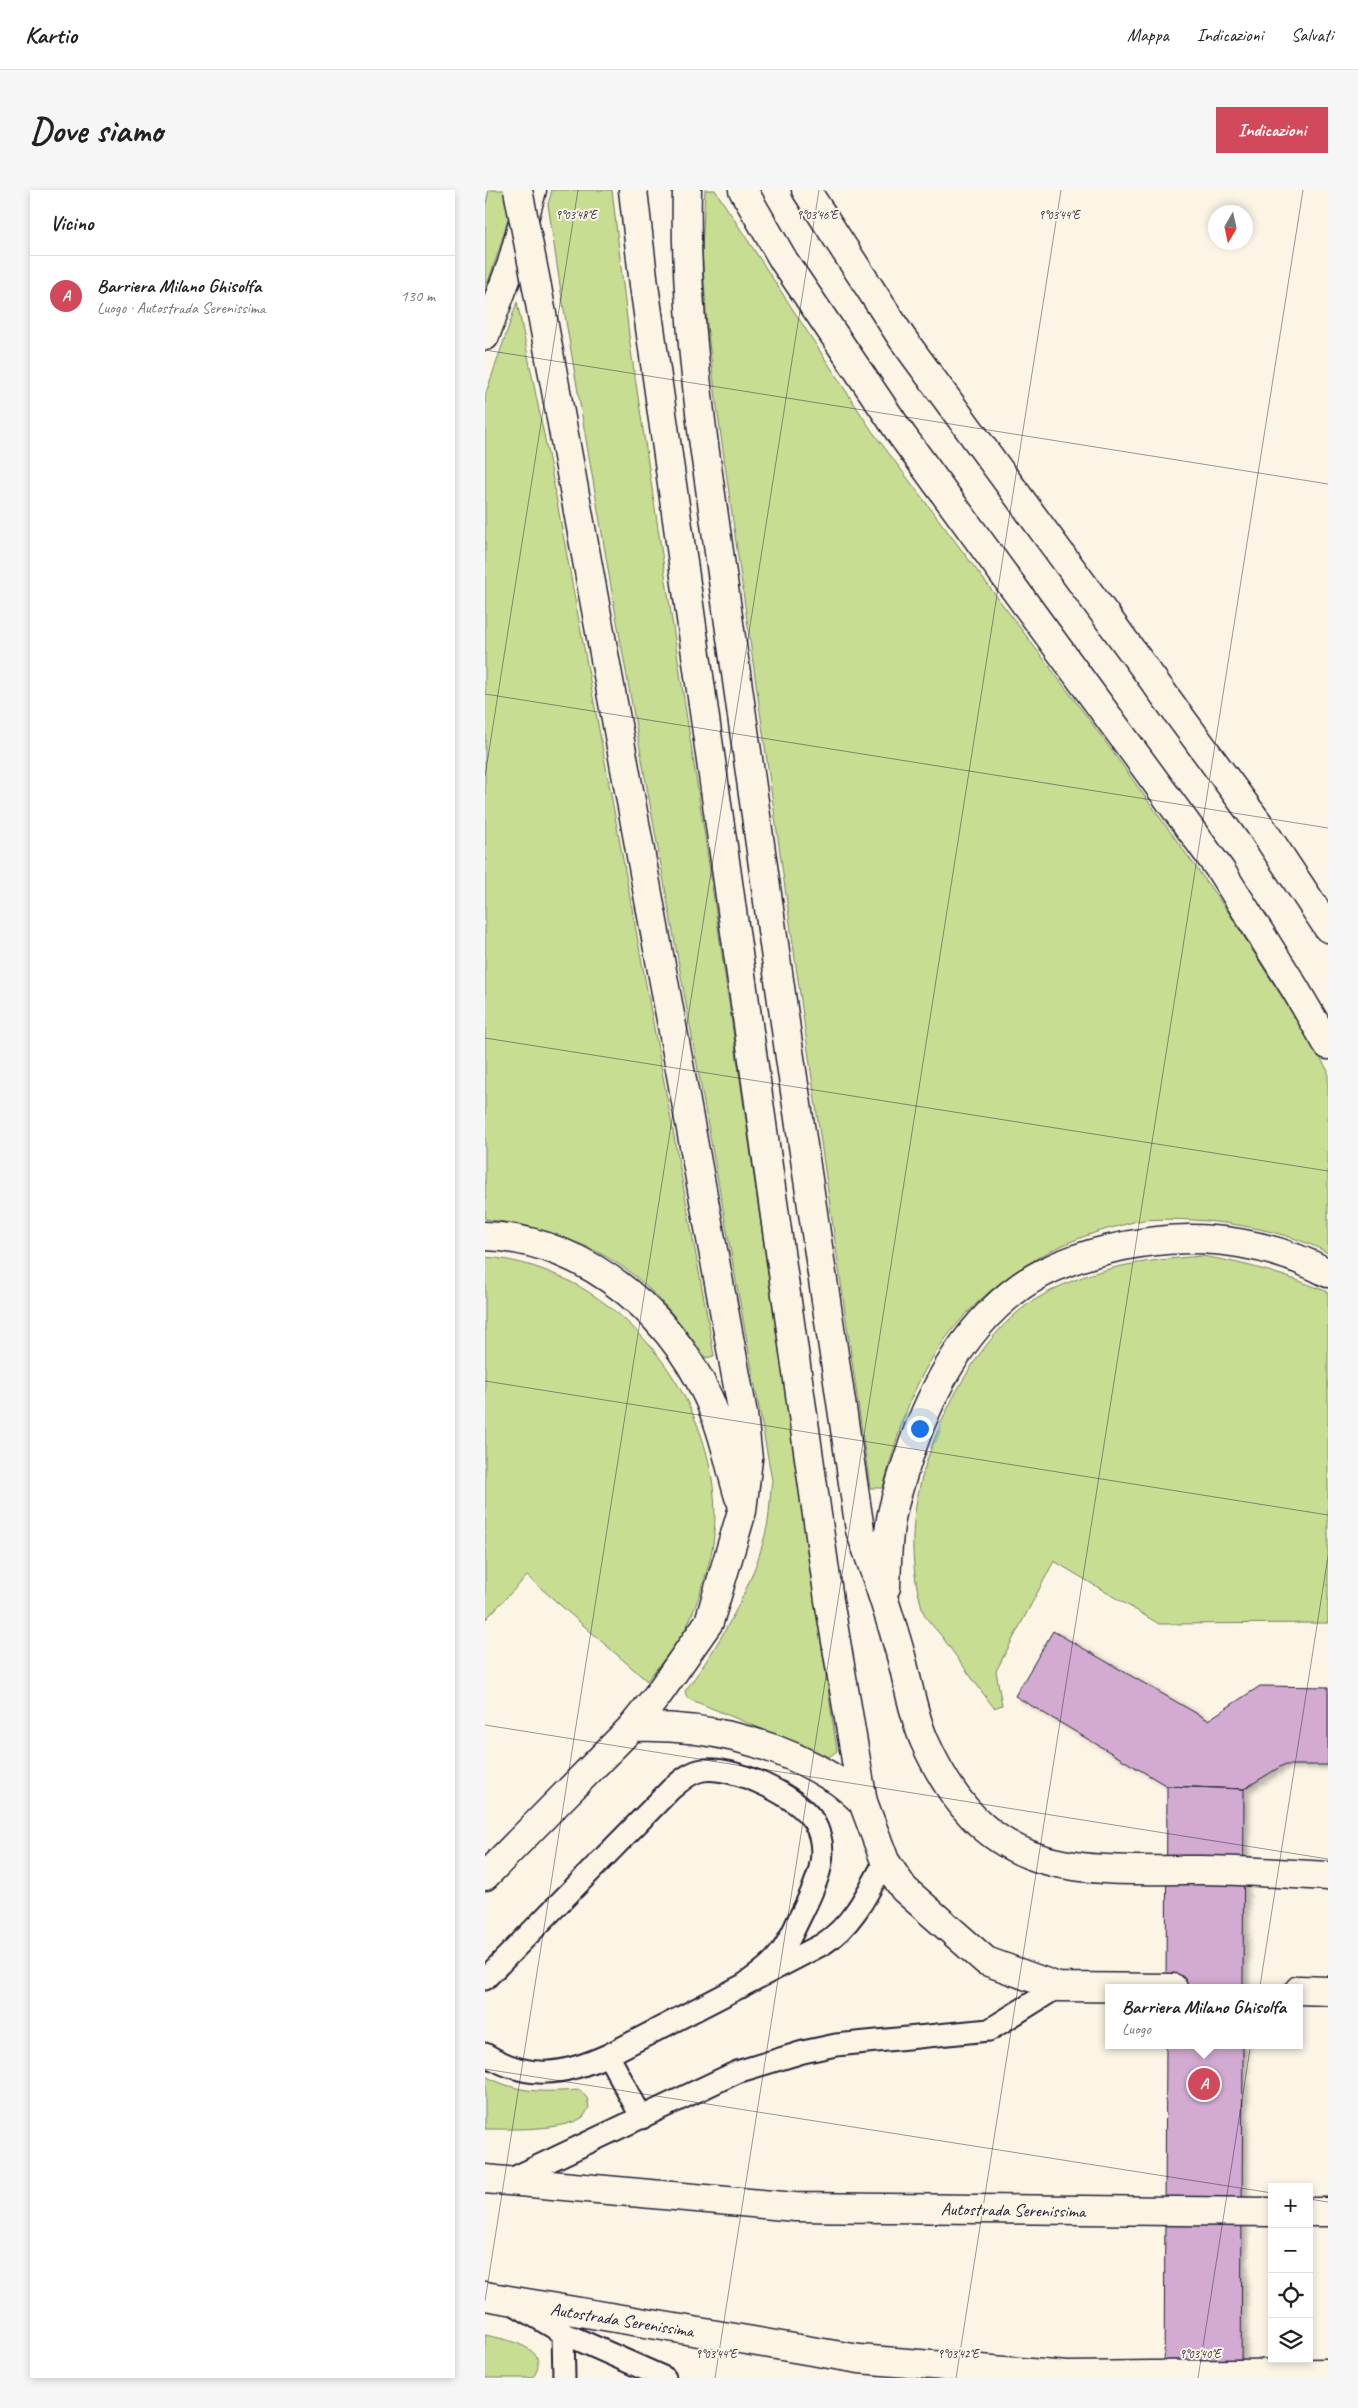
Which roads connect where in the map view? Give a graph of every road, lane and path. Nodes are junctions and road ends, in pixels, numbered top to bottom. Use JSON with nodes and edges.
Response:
{"nodes":[{"id":1,"x":518,"y":190,"type":"edge"},
{"id":2,"x":532,"y":190,"type":"edge"},
{"id":3,"x":633,"y":190,"type":"edge"},
{"id":4,"x":687,"y":190,"type":"edge"},
{"id":5,"x":743,"y":190,"type":"edge"},
{"id":6,"x":806,"y":190,"type":"edge"},
{"id":7,"x":485,"y":336,"type":"edge"},
{"id":8,"x":1328,"y":928,"type":"edge"},
{"id":9,"x":1328,"y":1045,"type":"edge"},
{"id":10,"x":485,"y":1236,"type":"edge"},
{"id":11,"x":1328,"y":1273,"type":"edge"},
{"id":12,"x":742,"y":1511,"type":"junction"},
{"id":13,"x":885,"y":1598,"type":"junction"},
{"id":14,"x":632,"y":1727,"type":"junction"},
{"id":15,"x":863,"y":1802,"type":"junction"},
{"id":16,"x":885,"y":1861,"type":"junction"},
{"id":17,"x":485,"y":1876,"type":"edge"},
{"id":18,"x":1328,"y":1876,"type":"edge"},
{"id":19,"x":485,"y":1979,"type":"edge"},
{"id":20,"x":741,"y":1987,"type":"junction"},
{"id":21,"x":1058,"y":1988,"type":"junction"},
{"id":22,"x":1105,"y":1988,"type":"edge"},
{"id":23,"x":1303,"y":1990,"type":"edge"},
{"id":24,"x":1328,"y":1991,"type":"edge"},
{"id":25,"x":485,"y":2054,"type":"edge"},
{"id":26,"x":608,"y":2055,"type":"junction"},
{"id":27,"x":642,"y":2118,"type":"junction"},
{"id":28,"x":497,"y":2179,"type":"edge"},
{"id":29,"x":1268,"y":2212,"type":"edge"},
{"id":30,"x":1313,"y":2212,"type":"edge"},
{"id":31,"x":1328,"y":2212,"type":"edge"},
{"id":32,"x":496,"y":2298,"type":"edge"},
{"id":33,"x":563,"y":2333,"type":"junction"},
{"id":34,"x":1328,"y":2373,"type":"edge"},
{"id":35,"x":564,"y":2378,"type":"edge"},
{"id":36,"x":665,"y":2378,"type":"edge"}],
"edges":[{"from":1,"to":12,"type":"highway","bridge":true},
{"from":2,"to":7,"type":"highway"},
{"from":3,"to":15,"type":"highway"},
{"from":4,"to":13,"type":"highway"},
{"from":5,"to":9,"type":"highway"},
{"from":6,"to":8,"type":"highway"},
{"from":10,"to":12,"type":"highway"},
{"from":11,"to":13,"type":"highway"},
{"from":12,"to":14,"type":"highway"},
{"from":13,"to":18,"type":"highway"},
{"from":14,"to":15,"type":"highway"},
{"from":14,"to":17,"type":"highway"},
{"from":15,"to":16,"type":"highway"},
{"from":16,"to":20,"type":"lane"},
{"from":16,"to":21,"type":"highway"},
{"from":19,"to":20,"type":"lane"},
{"from":20,"to":26,"type":"lane"},
{"from":21,"to":22,"type":"highway"},
{"from":21,"to":27,"type":"lane"},
{"from":23,"to":24,"type":"highway"},
{"from":25,"to":26,"type":"lane"},
{"from":26,"to":27,"type":"lane"},
{"from":27,"to":28,"type":"lane"},
{"from":28,"to":29,"type":"highway","name":"Autostrada Serenissima"},
{"from":30,"to":31,"type":"highway"},
{"from":32,"to":33,"type":"lane"},
{"from":32,"to":34,"type":"highway","name":"Autostrada Serenissima"},
{"from":33,"to":35,"type":"lane"},
{"from":33,"to":36,"type":"lane"}]}
